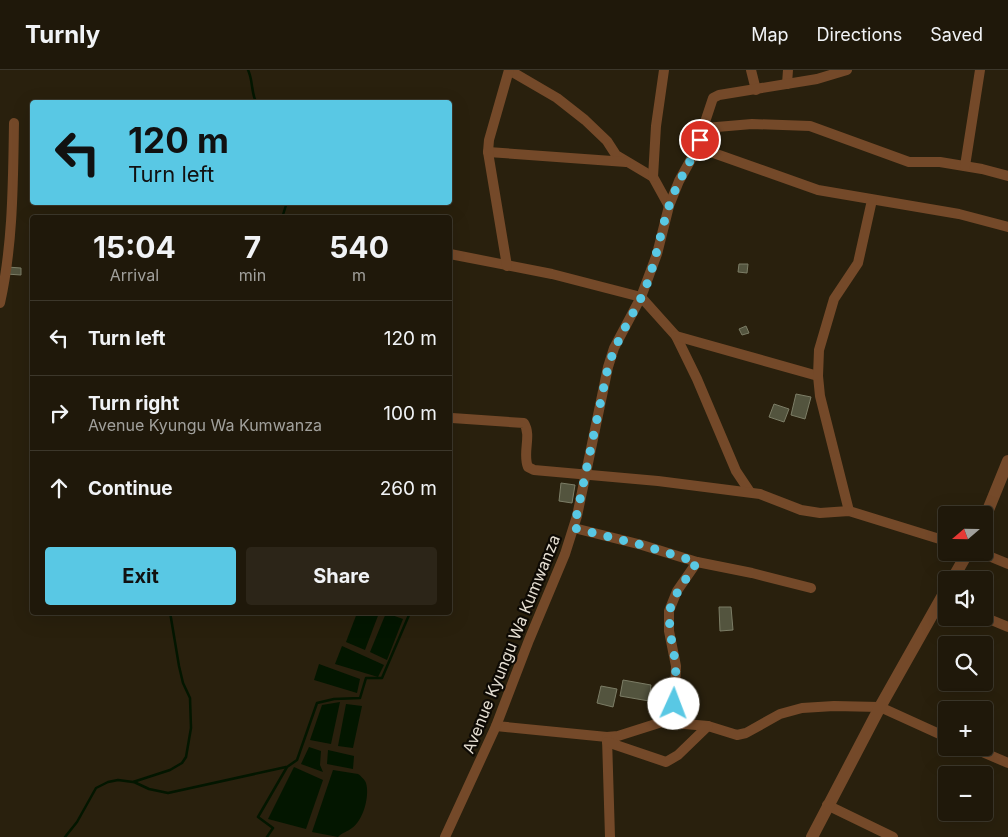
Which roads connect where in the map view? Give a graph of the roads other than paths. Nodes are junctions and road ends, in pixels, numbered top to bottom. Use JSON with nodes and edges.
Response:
{"nodes":[{"id":1,"x":509,"y":70,"type":"edge"},
{"id":2,"x":664,"y":70,"type":"edge"},
{"id":3,"x":751,"y":70,"type":"edge"},
{"id":4,"x":788,"y":70,"type":"edge"},
{"id":5,"x":847,"y":70,"type":"edge"},
{"id":6,"x":980,"y":70,"type":"edge"},
{"id":7,"x":787,"y":84,"type":"junction"},
{"id":8,"x":756,"y":90,"type":"junction"},
{"id":9,"x":14,"y":123,"type":"dead end"},
{"id":10,"x":705,"y":128,"type":"junction"},
{"id":11,"x":488,"y":152,"type":"junction"},
{"id":12,"x":695,"y":152,"type":"junction"},
{"id":13,"x":626,"y":162,"type":"junction"},
{"id":14,"x":964,"y":166,"type":"junction"},
{"id":15,"x":1008,"y":176,"type":"edge"},
{"id":16,"x":653,"y":177,"type":"junction"},
{"id":17,"x":872,"y":200,"type":"junction"},
{"id":18,"x":669,"y":206,"type":"junction"},
{"id":19,"x":1008,"y":227,"type":"edge"},
{"id":20,"x":452,"y":254,"type":"edge"},
{"id":21,"x":507,"y":266,"type":"junction"},
{"id":22,"x":641,"y":297,"type":"junction"},
{"id":23,"x":0,"y":303,"type":"edge"},
{"id":24,"x":676,"y":336,"type":"junction"},
{"id":25,"x":818,"y":376,"type":"junction"},
{"id":26,"x":452,"y":418,"type":"dead end"},
{"id":27,"x":1008,"y":461,"type":"edge"},
{"id":28,"x":736,"y":472,"type":"junction"},
{"id":29,"x":586,"y":474,"type":"junction"},
{"id":30,"x":1004,"y":479,"type":"edge"},
{"id":31,"x":735,"y":491,"type":"junction"},
{"id":32,"x":750,"y":492,"type":"junction"},
{"id":33,"x":991,"y":506,"type":"edge"},
{"id":34,"x":849,"y":511,"type":"junction"},
{"id":35,"x":574,"y":528,"type":"junction"},
{"id":36,"x":938,"y":539,"type":"edge"},
{"id":37,"x":993,"y":558,"type":"edge"},
{"id":38,"x":697,"y":562,"type":"junction"},
{"id":39,"x":1008,"y":564,"type":"edge"},
{"id":40,"x":811,"y":588,"type":"dead end"},
{"id":41,"x":938,"y":607,"type":"edge"},
{"id":42,"x":993,"y":621,"type":"edge"},
{"id":43,"x":1008,"y":627,"type":"edge"},
{"id":44,"x":880,"y":708,"type":"junction"},
{"id":45,"x":674,"y":723,"type":"junction"},
{"id":46,"x":496,"y":726,"type":"junction"},
{"id":47,"x":708,"y":726,"type":"junction"},
{"id":48,"x":938,"y":733,"type":"edge"},
{"id":49,"x":607,"y":740,"type":"junction"},
{"id":50,"x":992,"y":756,"type":"edge"},
{"id":51,"x":1008,"y":763,"type":"edge"},
{"id":52,"x":828,"y":805,"type":"junction"},
{"id":53,"x":445,"y":837,"type":"edge"},
{"id":54,"x":610,"y":837,"type":"edge"},
{"id":55,"x":812,"y":837,"type":"edge"},
{"id":56,"x":893,"y":837,"type":"edge"}],
"edges":[{"from":1,"to":11,"type":"street"},
{"from":1,"to":13,"type":"street"},
{"from":2,"to":16,"type":"street"},
{"from":3,"to":8,"type":"street"},
{"from":4,"to":7,"type":"street"},
{"from":5,"to":7,"type":"street"},
{"from":6,"to":14,"type":"street"},
{"from":7,"to":8,"type":"street"},
{"from":8,"to":10,"type":"street","name":"Avenue Kyungu Wa Kumwanza"},
{"from":9,"to":23,"type":"street"},
{"from":10,"to":12,"type":"street","name":"Avenue Kyungu Wa Kumwanza"},
{"from":10,"to":14,"type":"street"},
{"from":11,"to":13,"type":"street"},
{"from":11,"to":21,"type":"street"},
{"from":12,"to":17,"type":"street"},
{"from":12,"to":18,"type":"street","name":"Avenue Kyungu Wa Kumwanza"},
{"from":13,"to":16,"type":"street"},
{"from":14,"to":15,"type":"street"},
{"from":16,"to":18,"type":"street"},
{"from":17,"to":19,"type":"street"},
{"from":17,"to":25,"type":"street"},
{"from":18,"to":22,"type":"street","name":"Avenue Kyungu Wa Kumwanza"},
{"from":20,"to":21,"type":"street"},
{"from":21,"to":22,"type":"street"},
{"from":22,"to":24,"type":"street"},
{"from":22,"to":29,"type":"street","name":"Avenue Kyungu Wa Kumwanza"},
{"from":24,"to":25,"type":"street"},
{"from":24,"to":28,"type":"street"},
{"from":25,"to":34,"type":"street"},
{"from":26,"to":29,"type":"street"},
{"from":27,"to":30,"type":"street"},
{"from":28,"to":31,"type":"street"},
{"from":28,"to":32,"type":"street"},
{"from":29,"to":31,"type":"street"},
{"from":29,"to":35,"type":"street","name":"Avenue Kyungu Wa Kumwanza"},
{"from":30,"to":33,"type":"street"},
{"from":31,"to":32,"type":"street"},
{"from":32,"to":34,"type":"street"},
{"from":34,"to":36,"type":"street"},
{"from":35,"to":38,"type":"street"},
{"from":35,"to":46,"type":"street","name":"Avenue Kyungu Wa Kumwanza"},
{"from":37,"to":39,"type":"street"},
{"from":38,"to":40,"type":"street"},
{"from":38,"to":45,"type":"street"},
{"from":41,"to":44,"type":"street"},
{"from":42,"to":43,"type":"street"},
{"from":44,"to":47,"type":"street"},
{"from":44,"to":48,"type":"street"},
{"from":44,"to":52,"type":"street"},
{"from":45,"to":47,"type":"street"},
{"from":45,"to":49,"type":"street"},
{"from":46,"to":49,"type":"street"},
{"from":46,"to":53,"type":"street","name":"Avenue Kyungu Wa Kumwanza"},
{"from":47,"to":49,"type":"street"},
{"from":49,"to":54,"type":"street"},
{"from":50,"to":51,"type":"street"},
{"from":52,"to":55,"type":"street"},
{"from":52,"to":56,"type":"street"}]}
